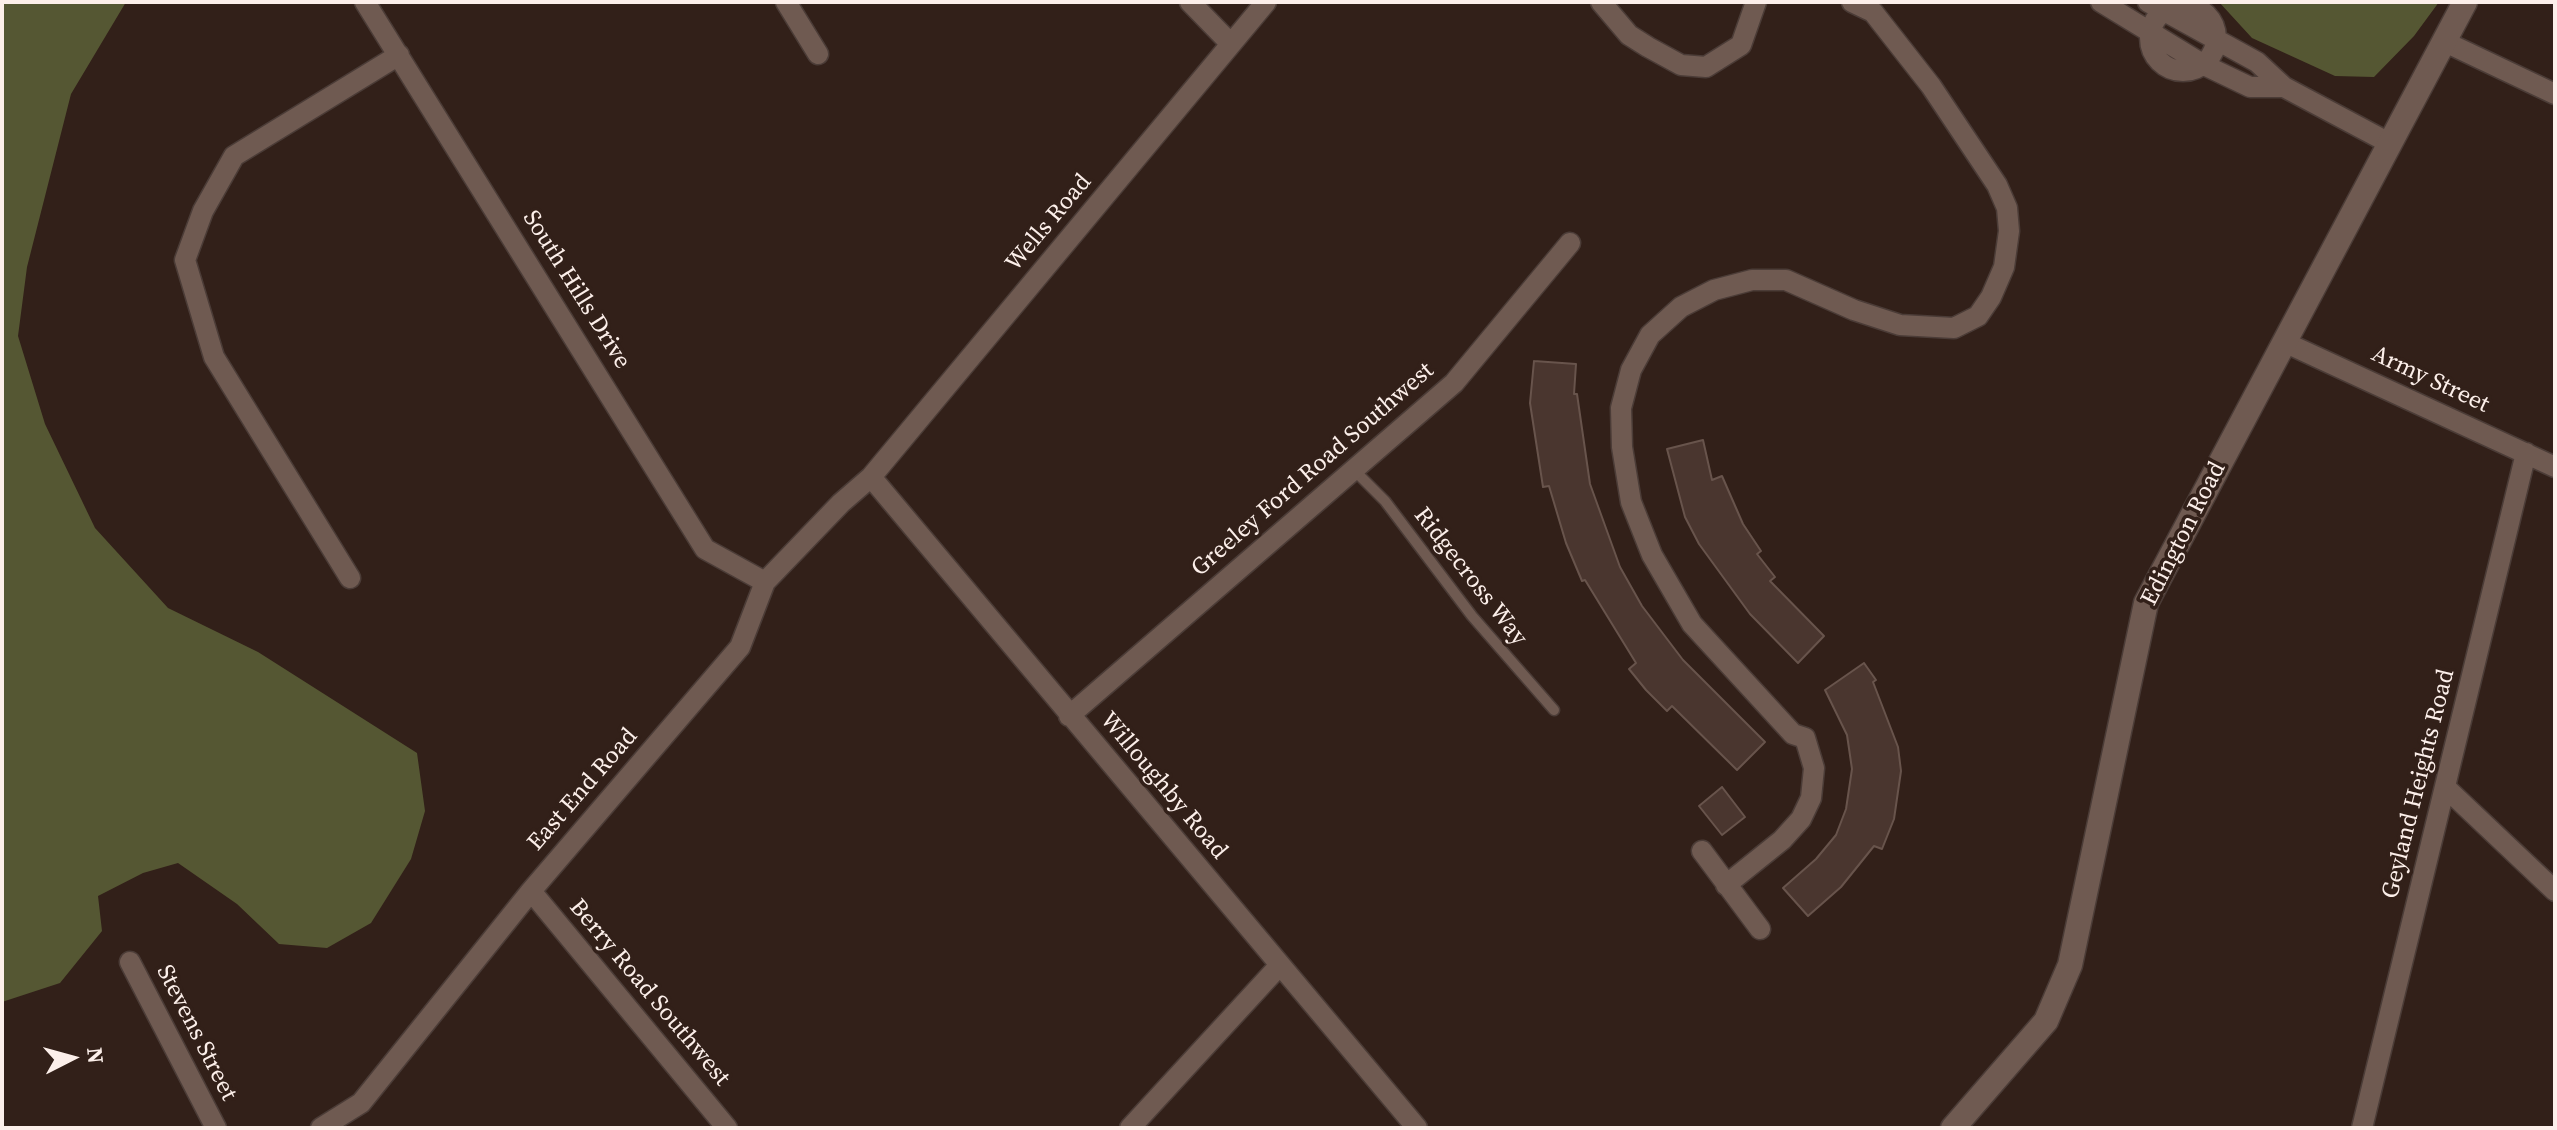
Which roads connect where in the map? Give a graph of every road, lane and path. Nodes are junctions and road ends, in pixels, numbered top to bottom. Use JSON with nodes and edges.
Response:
{"nodes":[{"id":1,"x":365,"y":2,"type":"edge"},
{"id":2,"x":786,"y":2,"type":"edge"},
{"id":3,"x":1190,"y":2,"type":"edge"},
{"id":4,"x":1266,"y":2,"type":"edge"},
{"id":5,"x":1601,"y":2,"type":"edge"},
{"id":6,"x":1757,"y":2,"type":"edge"},
{"id":7,"x":1852,"y":2,"type":"edge"},
{"id":8,"x":2101,"y":2,"type":"edge"},
{"id":9,"x":2465,"y":2,"type":"edge"},
{"id":10,"x":2155,"y":6,"type":"edge"},
{"id":11,"x":2149,"y":33,"type":"junction"},
{"id":12,"x":2217,"y":41,"type":"junction"},
{"id":13,"x":2443,"y":41,"type":"junction"},
{"id":14,"x":1231,"y":44,"type":"junction"},
{"id":15,"x":818,"y":54,"type":"dead end"},
{"id":16,"x":399,"y":55,"type":"junction"},
{"id":17,"x":2204,"y":65,"type":"junction"},
{"id":18,"x":2284,"y":87,"type":"junction"},
{"id":19,"x":2555,"y":94,"type":"edge"},
{"id":20,"x":2391,"y":144,"type":"junction"},
{"id":21,"x":1570,"y":243,"type":"dead end"},
{"id":22,"x":2284,"y":342,"type":"junction"},
{"id":23,"x":2526,"y":453,"type":"junction"},
{"id":24,"x":2555,"y":467,"type":"edge"},
{"id":25,"x":1354,"y":470,"type":"junction"},
{"id":26,"x":871,"y":477,"type":"junction"},
{"id":27,"x":350,"y":578,"type":"dead end"},
{"id":28,"x":765,"y":582,"type":"junction"},
{"id":29,"x":1554,"y":710,"type":"dead end"},
{"id":30,"x":1069,"y":716,"type":"junction"},
{"id":31,"x":2445,"y":787,"type":"junction"},
{"id":32,"x":1702,"y":851,"type":"dead end"},
{"id":33,"x":1726,"y":885,"type":"junction"},
{"id":34,"x":531,"y":891,"type":"junction"},
{"id":35,"x":2555,"y":891,"type":"edge"},
{"id":36,"x":1760,"y":929,"type":"dead end"},
{"id":37,"x":130,"y":962,"type":"dead end"},
{"id":38,"x":1280,"y":965,"type":"junction"},
{"id":39,"x":2366,"y":1125,"type":"edge"},
{"id":40,"x":216,"y":1128,"type":"edge"},
{"id":41,"x":321,"y":1128,"type":"edge"},
{"id":42,"x":727,"y":1128,"type":"edge"},
{"id":43,"x":1130,"y":1128,"type":"edge"},
{"id":44,"x":1417,"y":1128,"type":"edge"},
{"id":45,"x":1953,"y":1128,"type":"edge"}],
"edges":[{"from":1,"to":16,"type":"street","name":"South Hills Drive"},
{"from":2,"to":15,"type":"street"},
{"from":3,"to":14,"type":"street"},
{"from":4,"to":14,"type":"street","name":"Wells Road"},
{"from":5,"to":6,"type":"street"},
{"from":7,"to":33,"type":"street"},
{"from":8,"to":11,"type":"street"},
{"from":9,"to":13,"type":"street","name":"Edington Road"},
{"from":10,"to":11,"type":"street"},
{"from":10,"to":12,"type":"street"},
{"from":11,"to":17,"type":"street"},
{"from":12,"to":17,"type":"street"},
{"from":12,"to":18,"type":"street"},
{"from":13,"to":19,"type":"street"},
{"from":13,"to":20,"type":"street","name":"Edington Road"},
{"from":14,"to":26,"type":"street","name":"Wells Road"},
{"from":16,"to":27,"type":"street"},
{"from":16,"to":28,"type":"street","name":"South Hills Drive"},
{"from":17,"to":18,"type":"street"},
{"from":18,"to":20,"type":"street"},
{"from":20,"to":22,"type":"street","name":"Edington Road"},
{"from":21,"to":25,"type":"street","name":"Greeley Ford Road Southwest"},
{"from":22,"to":23,"type":"street","name":"Army Street"},
{"from":22,"to":45,"type":"street","name":"Edington Road"},
{"from":23,"to":24,"type":"street","name":"Army Street"},
{"from":23,"to":31,"type":"street","name":"Geyland Heights Road"},
{"from":25,"to":29,"type":"lane","name":"Ridgecross Way"},
{"from":25,"to":30,"type":"street","name":"Greeley Ford Road Southwest"},
{"from":26,"to":28,"type":"street","name":"East End Road"},
{"from":26,"to":30,"type":"street","name":"Willoughby Road"},
{"from":28,"to":34,"type":"street","name":"East End Road"},
{"from":30,"to":38,"type":"street","name":"Willoughby Road"},
{"from":31,"to":35,"type":"street"},
{"from":31,"to":39,"type":"street","name":"Geyland Heights Road"},
{"from":32,"to":33,"type":"street"},
{"from":33,"to":36,"type":"street"},
{"from":34,"to":41,"type":"street","name":"East End Road"},
{"from":34,"to":42,"type":"street","name":"Berry Road Southwest"},
{"from":37,"to":40,"type":"street","name":"Stevens Street"},
{"from":38,"to":43,"type":"street"},
{"from":38,"to":44,"type":"street","name":"Willoughby Road"}]}
